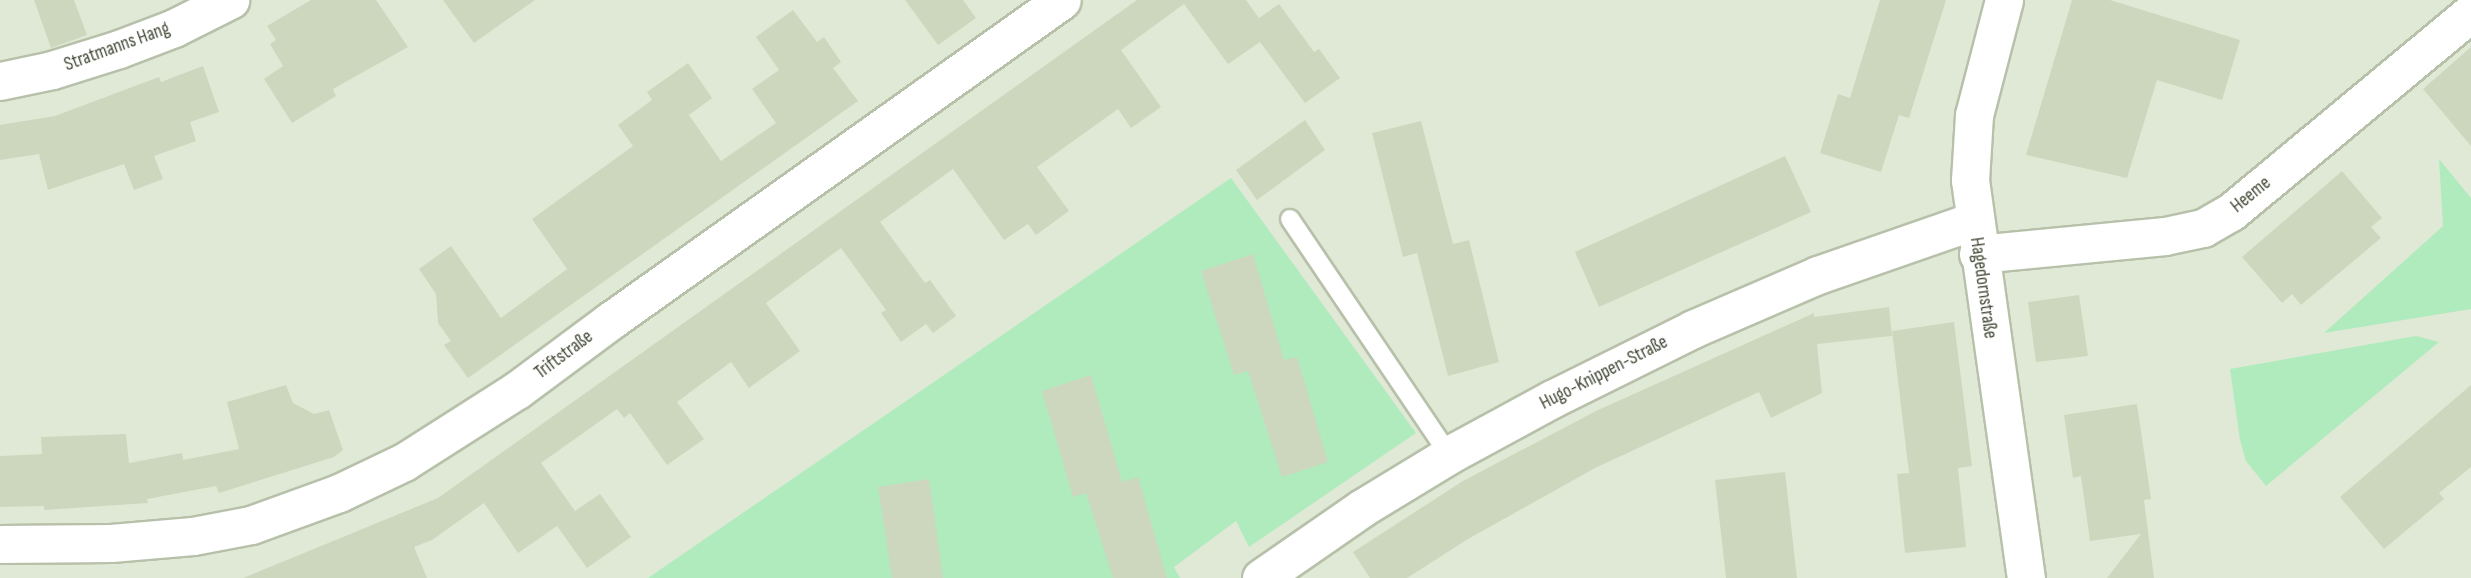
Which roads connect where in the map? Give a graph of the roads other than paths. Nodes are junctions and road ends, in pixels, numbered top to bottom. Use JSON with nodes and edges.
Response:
{"nodes":[{"id":1,"x":230,"y":0,"type":"edge"},
{"id":2,"x":1062,"y":0,"type":"edge"},
{"id":3,"x":2004,"y":0,"type":"edge"},
{"id":4,"x":2471,"y":13,"type":"edge"},
{"id":5,"x":0,"y":81,"type":"edge"},
{"id":6,"x":1290,"y":219,"type":"dead end"},
{"id":7,"x":1976,"y":237,"type":"junction"},
{"id":8,"x":1449,"y":455,"type":"junction"},
{"id":9,"x":0,"y":544,"type":"edge"},
{"id":10,"x":1261,"y":578,"type":"edge"},
{"id":11,"x":2026,"y":578,"type":"edge"}],
"edges":[{"from":1,"to":5,"type":"street","name":"Stratmanns Hang"},
{"from":2,"to":9,"type":"street","name":"Triftstraße"},
{"from":3,"to":7,"type":"street","name":"Hagedornstraße"},
{"from":4,"to":7,"type":"street","name":"Heeme"},
{"from":6,"to":8,"type":"lane"},
{"from":7,"to":8,"type":"street","name":"Hugo-Knippen-Straße"},
{"from":7,"to":11,"type":"street","name":"Hagedornstraße"},
{"from":8,"to":10,"type":"street","name":"Hugo-Knippen-Straße"}]}
